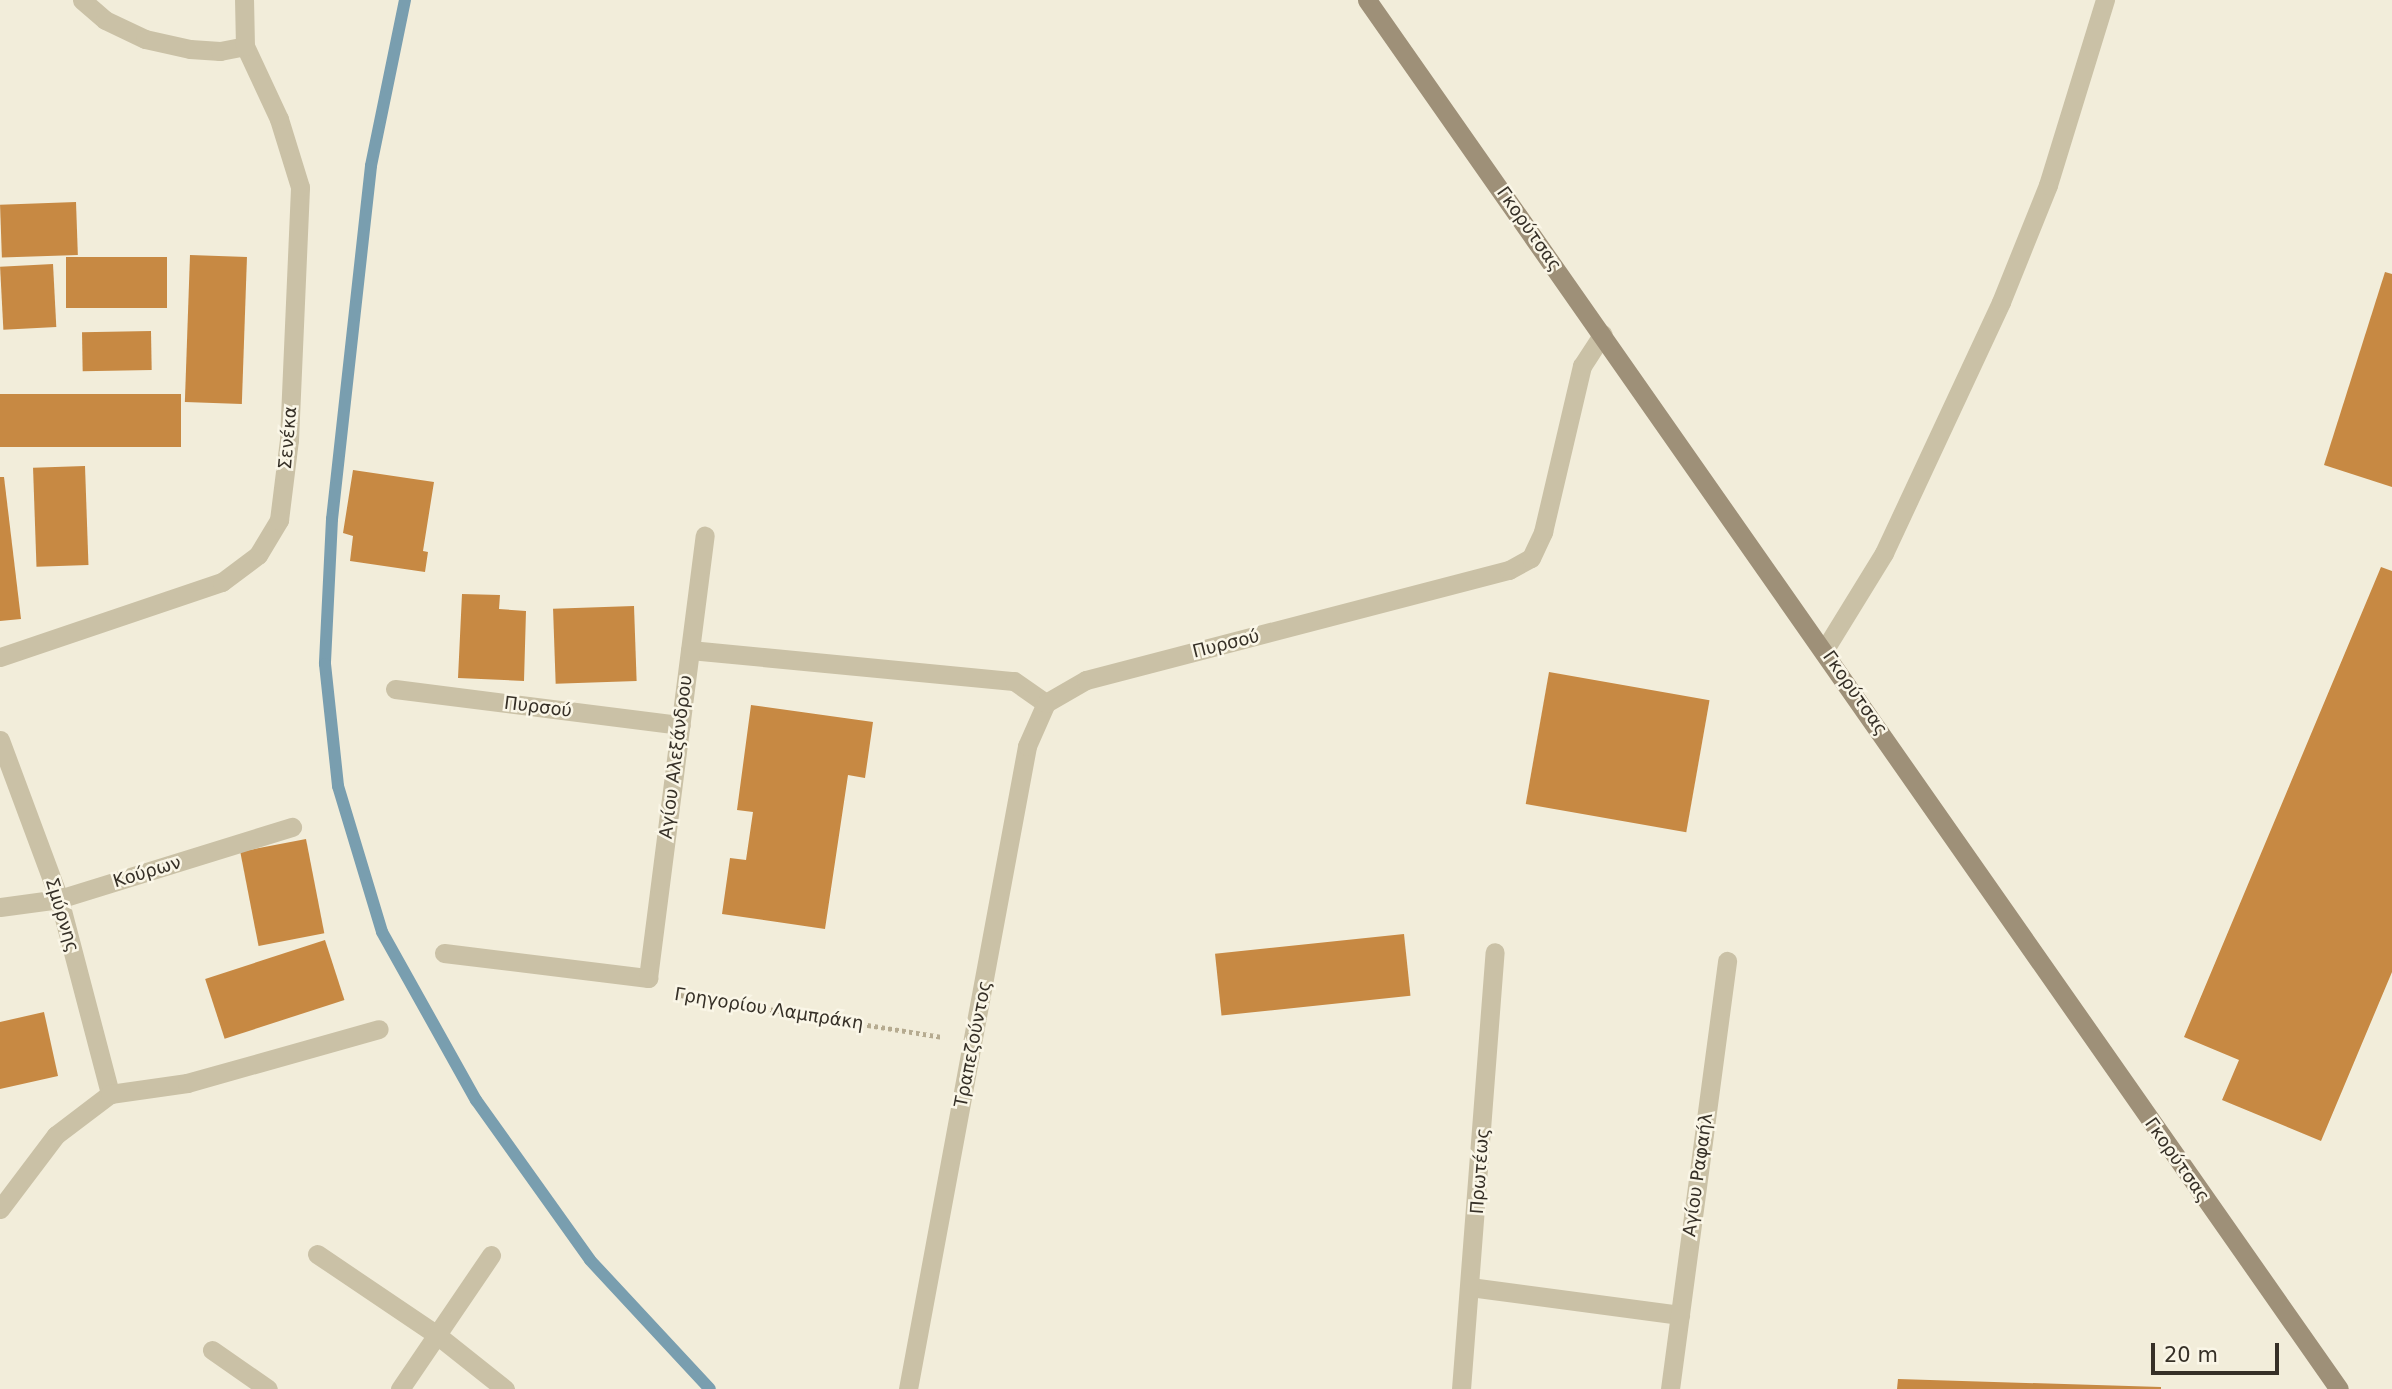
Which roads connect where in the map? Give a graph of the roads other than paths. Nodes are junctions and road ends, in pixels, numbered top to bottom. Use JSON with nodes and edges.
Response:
{"nodes":[{"id":1,"x":82,"y":0,"type":"edge"},
{"id":2,"x":244,"y":0,"type":"edge"},
{"id":3,"x":1367,"y":0,"type":"edge"},
{"id":4,"x":2105,"y":0,"type":"edge"},
{"id":5,"x":245,"y":46,"type":"junction"},
{"id":6,"x":1603,"y":334,"type":"junction"},
{"id":7,"x":705,"y":536,"type":"dead end"},
{"id":8,"x":1825,"y":649,"type":"junction"},
{"id":9,"x":690,"y":650,"type":"junction"},
{"id":10,"x":0,"y":657,"type":"edge"},
{"id":11,"x":395,"y":689,"type":"dead end"},
{"id":12,"x":1046,"y":703,"type":"junction"},
{"id":13,"x":681,"y":724,"type":"junction"},
{"id":14,"x":0,"y":740,"type":"edge"},
{"id":15,"x":292,"y":827,"type":"dead end"},
{"id":16,"x":59,"y":899,"type":"junction"},
{"id":17,"x":0,"y":907,"type":"edge"},
{"id":18,"x":1495,"y":952,"type":"dead end"},
{"id":19,"x":444,"y":953,"type":"dead end"},
{"id":20,"x":1727,"y":961,"type":"dead end"},
{"id":21,"x":379,"y":1029,"type":"dead end"},
{"id":22,"x":110,"y":1094,"type":"junction"},
{"id":23,"x":0,"y":1209,"type":"edge"},
{"id":24,"x":317,"y":1254,"type":"dead end"},
{"id":25,"x":491,"y":1255,"type":"dead end"},
{"id":26,"x":1470,"y":1287,"type":"junction"},
{"id":27,"x":1679,"y":1315,"type":"junction"},
{"id":28,"x":437,"y":1335,"type":"junction"},
{"id":29,"x":212,"y":1350,"type":"dead end"},
{"id":30,"x":268,"y":1389,"type":"edge"},
{"id":31,"x":400,"y":1389,"type":"edge"},
{"id":32,"x":505,"y":1389,"type":"edge"},
{"id":33,"x":908,"y":1389,"type":"edge"},
{"id":34,"x":1461,"y":1389,"type":"edge"},
{"id":35,"x":1670,"y":1389,"type":"edge"},
{"id":36,"x":2339,"y":1389,"type":"edge"}],
"edges":[{"from":1,"to":5,"type":"street"},
{"from":2,"to":5,"type":"street"},
{"from":3,"to":6,"type":"main road","name":"Γκορύτσας"},
{"from":4,"to":8,"type":"street"},
{"from":5,"to":10,"type":"street","name":"Σενέκα"},
{"from":6,"to":8,"type":"main road","name":"Γκορύτσας"},
{"from":6,"to":12,"type":"street","name":"Πυρσού"},
{"from":7,"to":9,"type":"street","name":"Αγίου Αλεξάνδρου"},
{"from":8,"to":36,"type":"main road","name":"Γκορύτσας"},
{"from":9,"to":12,"type":"street"},
{"from":9,"to":13,"type":"street","name":"Αγίου Αλεξάνδρου"},
{"from":11,"to":13,"type":"street","name":"Πυρσού"},
{"from":12,"to":33,"type":"street","name":"Τραπεζούντος"},
{"from":13,"to":19,"type":"street","name":"Αγίου Αλεξάνδρου"},
{"from":14,"to":16,"type":"street","name":"Σμύρνης"},
{"from":15,"to":16,"type":"street","name":"Κούρων"},
{"from":16,"to":17,"type":"street","name":"Κούρων"},
{"from":16,"to":22,"type":"street","name":"Σμύρνης"},
{"from":18,"to":26,"type":"street","name":"Πρωτέως"},
{"from":20,"to":27,"type":"street","name":"Αγίου Ραφαήλ"},
{"from":21,"to":22,"type":"street"},
{"from":22,"to":23,"type":"street"},
{"from":24,"to":28,"type":"street"},
{"from":25,"to":28,"type":"street"},
{"from":26,"to":27,"type":"street"},
{"from":26,"to":34,"type":"street","name":"Πρωτέως"},
{"from":27,"to":35,"type":"street","name":"Αγίου Ραφαήλ"},
{"from":28,"to":31,"type":"street"},
{"from":28,"to":32,"type":"street"},
{"from":29,"to":30,"type":"street"}]}
